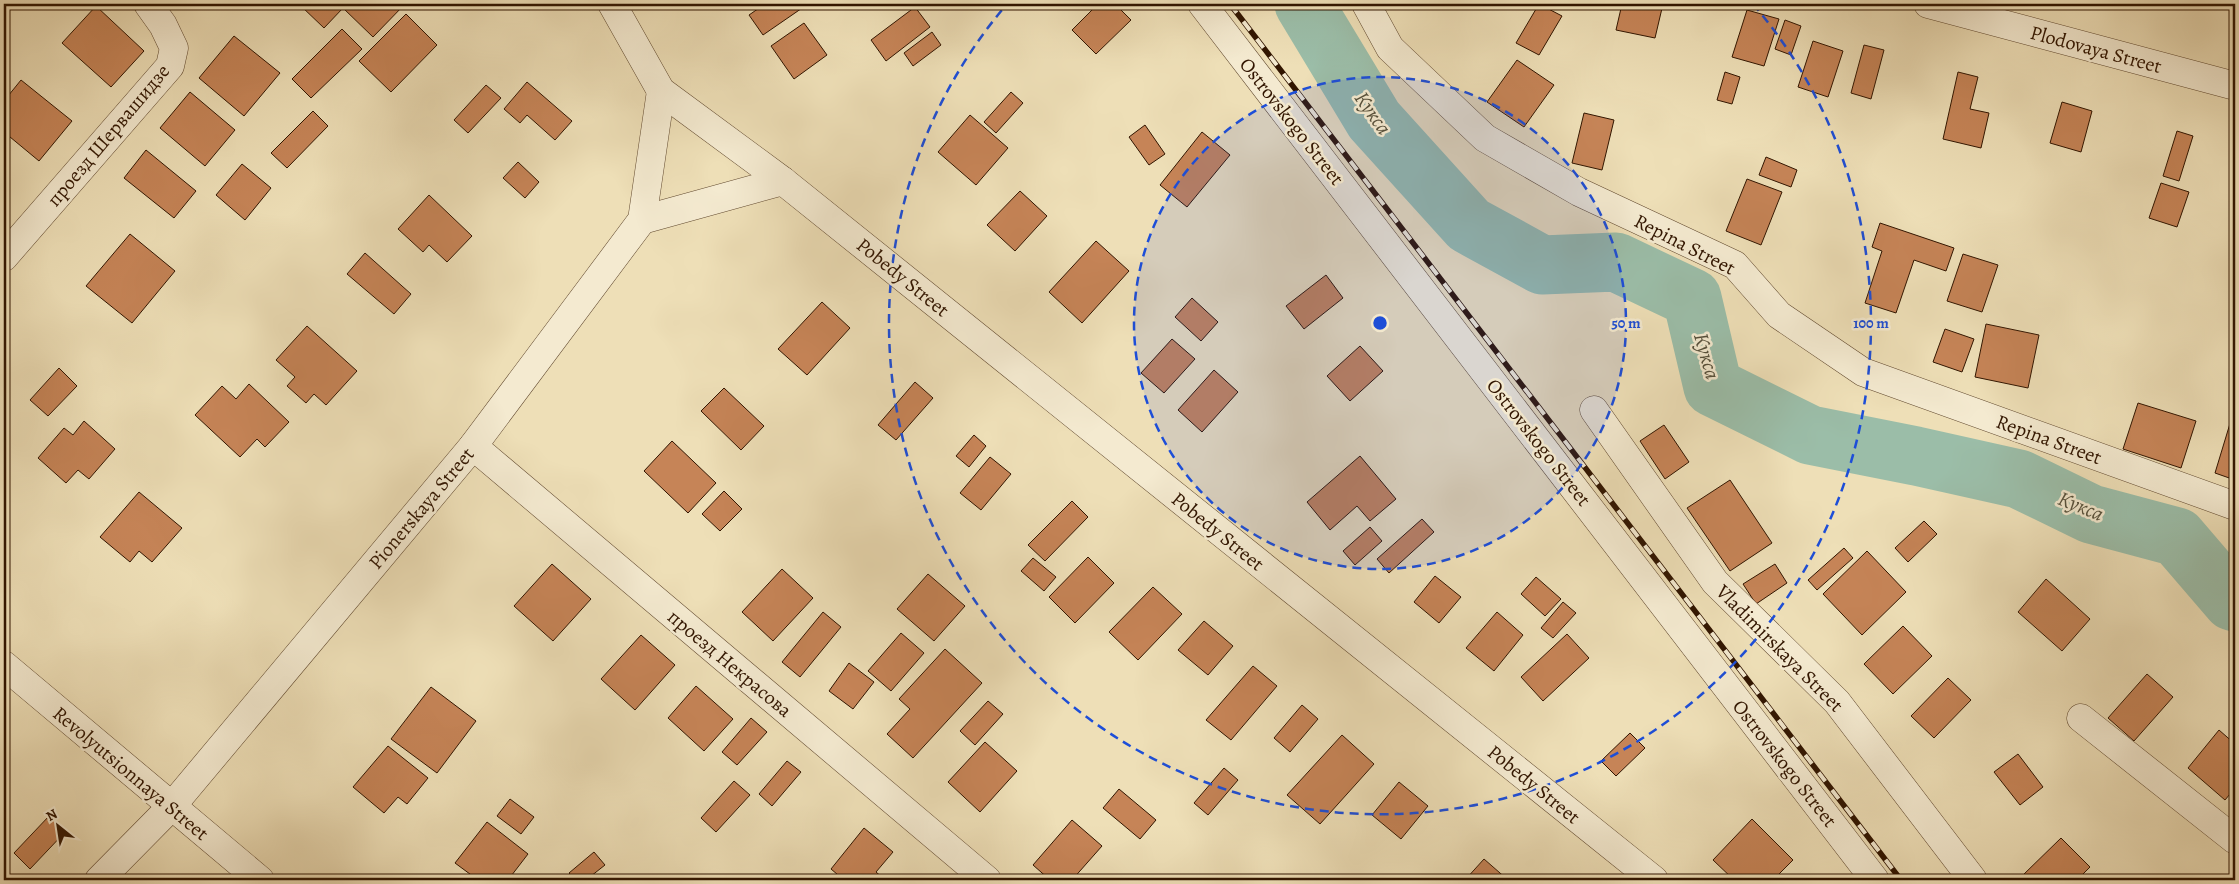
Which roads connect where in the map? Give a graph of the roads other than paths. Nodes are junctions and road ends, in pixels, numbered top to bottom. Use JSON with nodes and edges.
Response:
{"nodes":[{"id":1,"x":148,"y":4,"type":"edge"},
{"id":2,"x":612,"y":4,"type":"edge"},
{"id":3,"x":1202,"y":4,"type":"edge"},
{"id":4,"x":1366,"y":4,"type":"edge"},
{"id":5,"x":1928,"y":4,"type":"edge"},
{"id":6,"x":2235,"y":86,"type":"edge"},
{"id":7,"x":661,"y":91,"type":"junction"},
{"id":8,"x":783,"y":181,"type":"junction"},
{"id":9,"x":642,"y":220,"type":"junction"},
{"id":10,"x":4,"y":257,"type":"edge"},
{"id":11,"x":1594,"y":410,"type":"dead end"},
{"id":12,"x":473,"y":446,"type":"junction"},
{"id":13,"x":2235,"y":506,"type":"edge"},
{"id":14,"x":4,"y":665,"type":"edge"},
{"id":15,"x":2080,"y":718,"type":"dead end"},
{"id":16,"x":170,"y":807,"type":"junction"},
{"id":17,"x":2235,"y":840,"type":"edge"},
{"id":18,"x":99,"y":880,"type":"edge"},
{"id":19,"x":260,"y":880,"type":"edge"},
{"id":20,"x":987,"y":880,"type":"edge"},
{"id":21,"x":1654,"y":880,"type":"edge"},
{"id":22,"x":1875,"y":880,"type":"edge"},
{"id":23,"x":1973,"y":880,"type":"edge"}],
"edges":[{"from":1,"to":10,"type":"street","name":"проезд Шервашидзе"},
{"from":2,"to":7,"type":"street","name":"Pobedy Street"},
{"from":3,"to":22,"type":"street","name":"Ostrovskogo Street"},
{"from":4,"to":13,"type":"street","name":"Repina Street"},
{"from":5,"to":6,"type":"street","name":"Plodovaya Street"},
{"from":7,"to":8,"type":"street","name":"Pobedy Street"},
{"from":7,"to":9,"type":"street","name":"Pionerskaya Street"},
{"from":8,"to":9,"type":"street"},
{"from":8,"to":21,"type":"street","name":"Pobedy Street"},
{"from":9,"to":12,"type":"street","name":"Pionerskaya Street"},
{"from":11,"to":23,"type":"street","name":"Vladimirskaya Street"},
{"from":12,"to":16,"type":"street","name":"Pionerskaya Street"},
{"from":12,"to":20,"type":"street","name":"проезд Некрасова"},
{"from":14,"to":16,"type":"street","name":"Revolyutsionnaya Street"},
{"from":15,"to":17,"type":"street"},
{"from":16,"to":18,"type":"street","name":"Pionerskaya Street"},
{"from":16,"to":19,"type":"street","name":"Revolyutsionnaya Street"}]}
